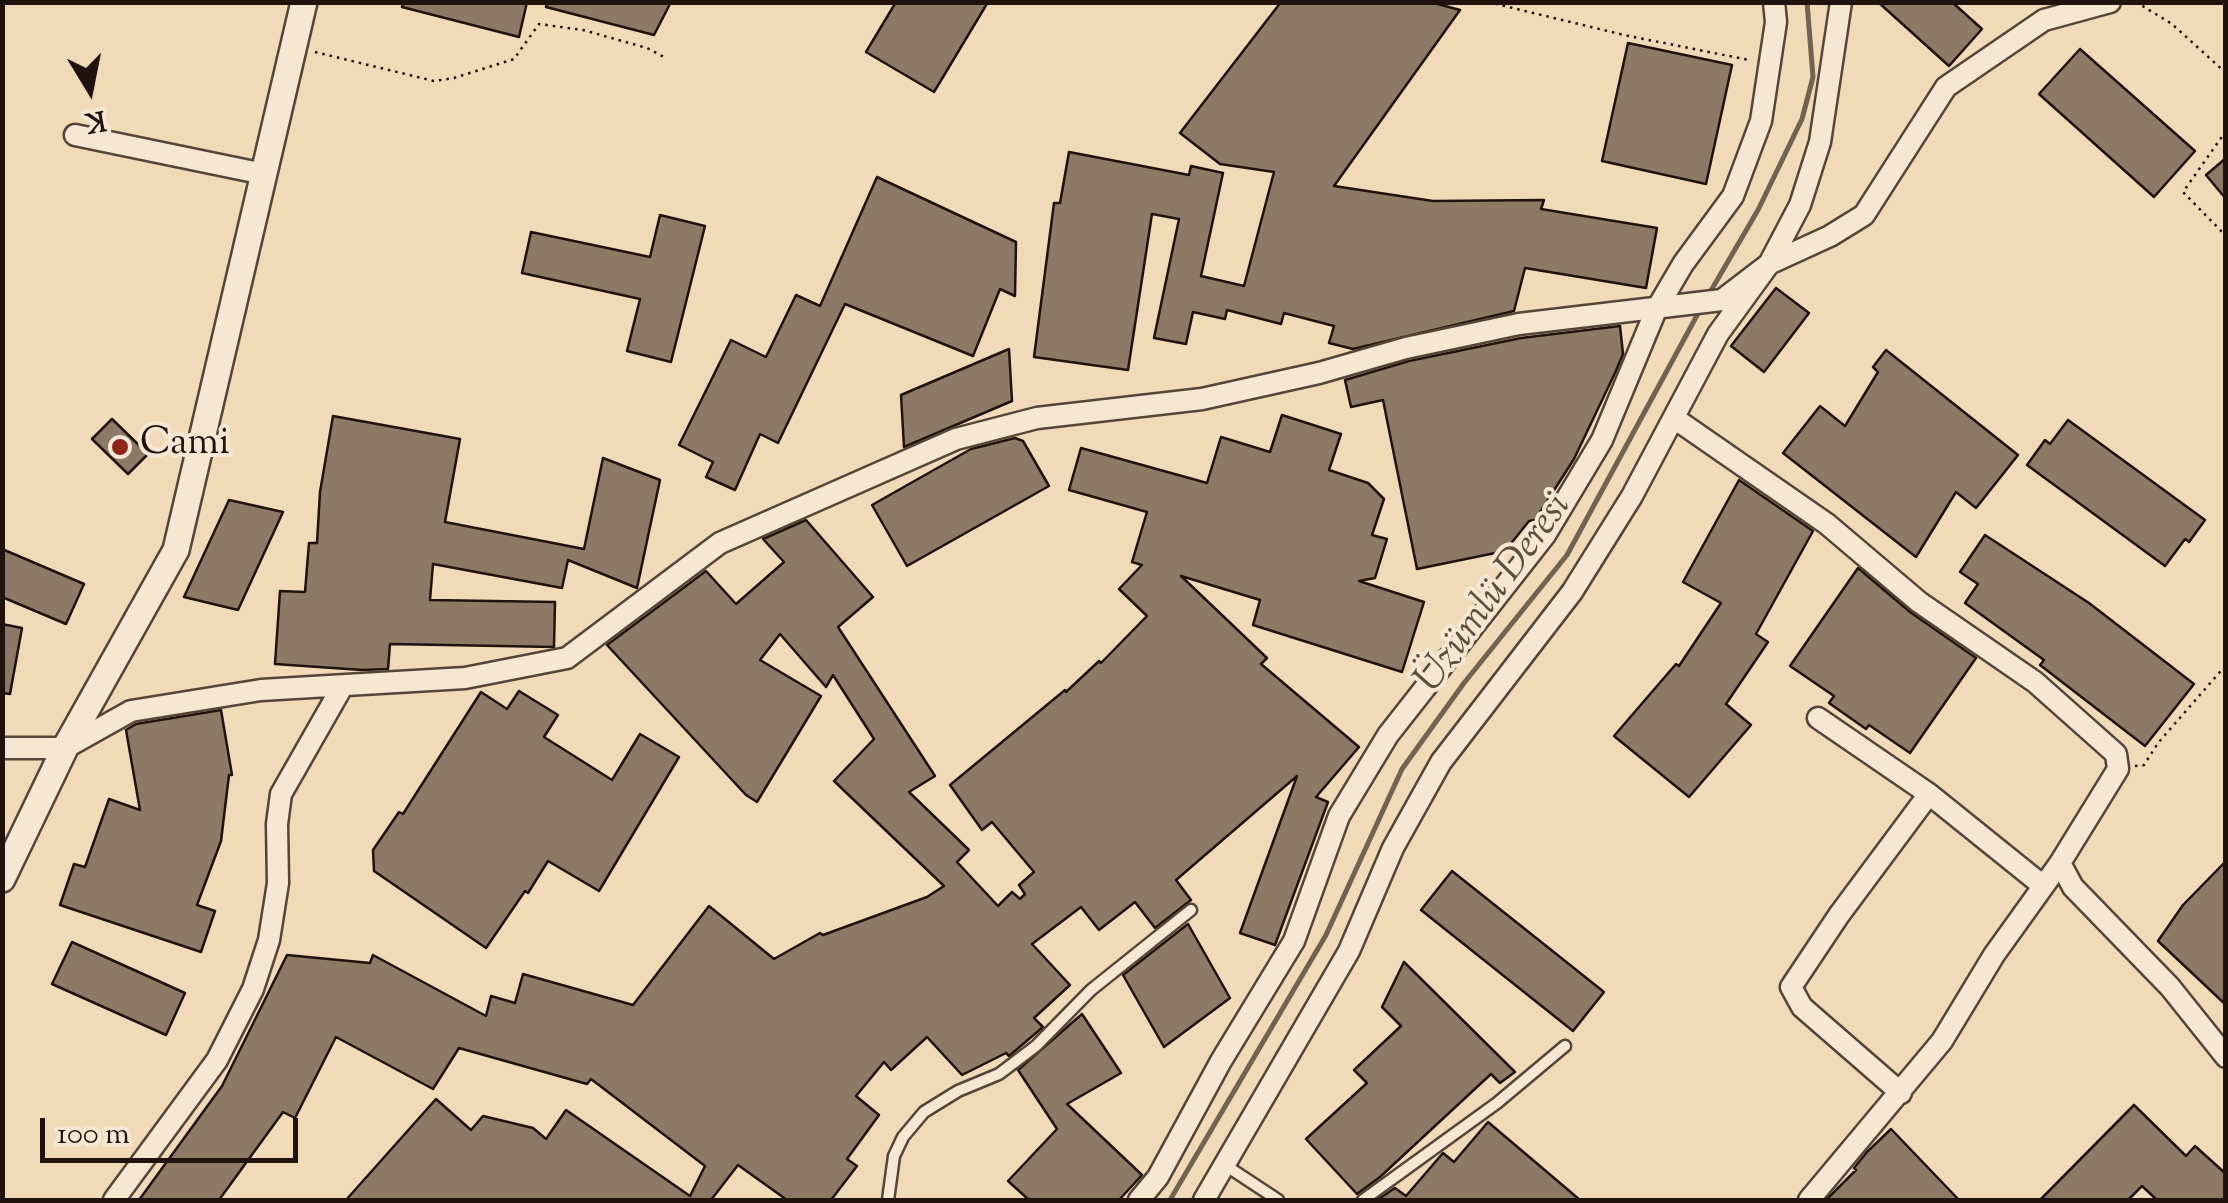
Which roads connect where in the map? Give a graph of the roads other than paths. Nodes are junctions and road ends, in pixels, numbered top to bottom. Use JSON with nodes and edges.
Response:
{"nodes":[{"id":1,"x":304,"y":2,"type":"edge"},
{"id":2,"x":1774,"y":2,"type":"edge"},
{"id":3,"x":1841,"y":2,"type":"edge"},
{"id":4,"x":2110,"y":2,"type":"edge"},
{"id":5,"x":75,"y":135,"type":"dead end"},
{"id":6,"x":264,"y":174,"type":"junction"},
{"id":7,"x":1769,"y":264,"type":"junction"},
{"id":8,"x":1656,"y":310,"type":"junction"},
{"id":9,"x":1674,"y":418,"type":"junction"},
{"id":10,"x":342,"y":687,"type":"junction"},
{"id":11,"x":1818,"y":718,"type":"dead end"},
{"id":12,"x":2,"y":748,"type":"edge"},
{"id":13,"x":65,"y":748,"type":"junction"},
{"id":14,"x":1929,"y":794,"type":"junction"},
{"id":15,"x":2060,"y":862,"type":"junction"},
{"id":16,"x":2,"y":879,"type":"edge"},
{"id":17,"x":2042,"y":884,"type":"junction"},
{"id":18,"x":1191,"y":910,"type":"dead end"},
{"id":19,"x":1566,"y":1046,"type":"dead end"},
{"id":20,"x":2226,"y":1057,"type":"edge"},
{"id":21,"x":1901,"y":1093,"type":"junction"},
{"id":22,"x":1224,"y":1164,"type":"junction"},
{"id":23,"x":114,"y":1200,"type":"edge"},
{"id":24,"x":888,"y":1200,"type":"edge"},
{"id":25,"x":1139,"y":1200,"type":"edge"},
{"id":26,"x":1204,"y":1200,"type":"edge"},
{"id":27,"x":1278,"y":1200,"type":"edge"},
{"id":28,"x":1363,"y":1200,"type":"edge"},
{"id":29,"x":1809,"y":1200,"type":"edge"}],
"edges":[{"from":1,"to":6,"type":"street"},
{"from":2,"to":8,"type":"street"},
{"from":3,"to":7,"type":"street"},
{"from":4,"to":7,"type":"street"},
{"from":5,"to":6,"type":"street"},
{"from":6,"to":13,"type":"street"},
{"from":7,"to":8,"type":"street"},
{"from":7,"to":9,"type":"street"},
{"from":8,"to":10,"type":"street"},
{"from":8,"to":25,"type":"street"},
{"from":9,"to":15,"type":"street"},
{"from":9,"to":22,"type":"street"},
{"from":10,"to":13,"type":"street"},
{"from":10,"to":23,"type":"street"},
{"from":11,"to":14,"type":"street"},
{"from":12,"to":13,"type":"street"},
{"from":13,"to":16,"type":"street"},
{"from":14,"to":17,"type":"street"},
{"from":14,"to":21,"type":"street"},
{"from":15,"to":17,"type":"street"},
{"from":15,"to":20,"type":"street"},
{"from":17,"to":21,"type":"street"},
{"from":18,"to":24,"type":"lane"},
{"from":19,"to":28,"type":"lane"},
{"from":21,"to":29,"type":"street"},
{"from":22,"to":26,"type":"street"},
{"from":22,"to":27,"type":"lane"}]}
